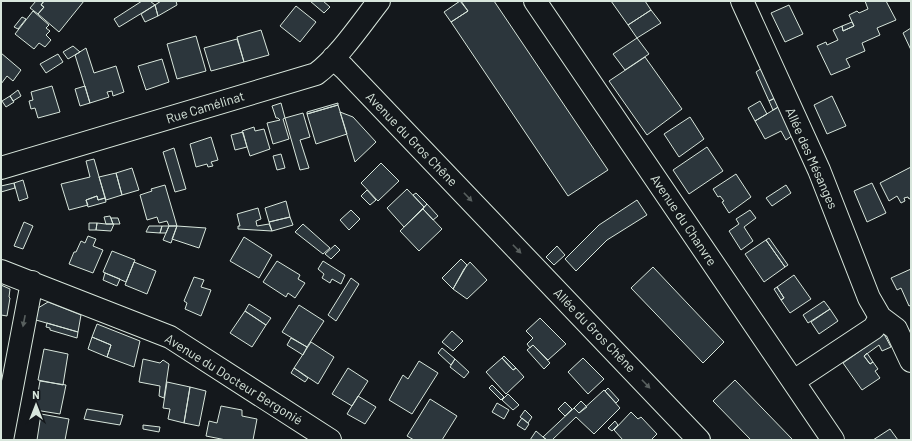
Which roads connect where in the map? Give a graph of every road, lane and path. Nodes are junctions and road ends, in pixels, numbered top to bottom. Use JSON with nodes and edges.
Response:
{"nodes":[{"id":1,"x":379,"y":1,"type":"edge"},
{"id":2,"x":535,"y":1,"type":"edge"},
{"id":3,"x":742,"y":1,"type":"edge"},
{"id":4,"x":333,"y":58,"type":"junction"},
{"id":5,"x":1,"y":168,"type":"edge"},
{"id":6,"x":490,"y":221,"type":"joint"},
{"id":7,"x":1,"y":271,"type":"edge"},
{"id":8,"x":32,"y":282,"type":"junction"},
{"id":9,"x":880,"y":317,"type":"junction"},
{"id":10,"x":911,"y":361,"type":"edge"},
{"id":11,"x":794,"y":381,"type":"junction"},
{"id":12,"x":2,"y":440,"type":"edge"},
{"id":13,"x":330,"y":440,"type":"edge"},
{"id":14,"x":699,"y":440,"type":"edge"},
{"id":15,"x":833,"y":440,"type":"edge"}],
"edges":[{"from":1,"to":4,"type":"street","name":"Rue Camélinat"},
{"from":2,"to":11,"type":"street","name":"Avenue du Chanvre"},
{"from":3,"to":9,"type":"street","name":"Allée des Mésanges"},
{"from":4,"to":5,"type":"street","name":"Rue Camélinat"},
{"from":4,"to":6,"type":"street","name":"Avenue du Gros Chêne","one_way":true},
{"from":6,"to":14,"type":"street","name":"Allée du Gros Chêne","one_way":true},
{"from":7,"to":8,"type":"street","name":"Avenue du Docteur Bergonié"},
{"from":8,"to":12,"type":"street","one_way":true},
{"from":8,"to":13,"type":"street","name":"Avenue du Docteur Bergonié"},
{"from":9,"to":10,"type":"street","name":"Allée des Mésanges"},
{"from":9,"to":11,"type":"street"},
{"from":11,"to":15,"type":"street","name":"Avenue du Chanvre"}]}
